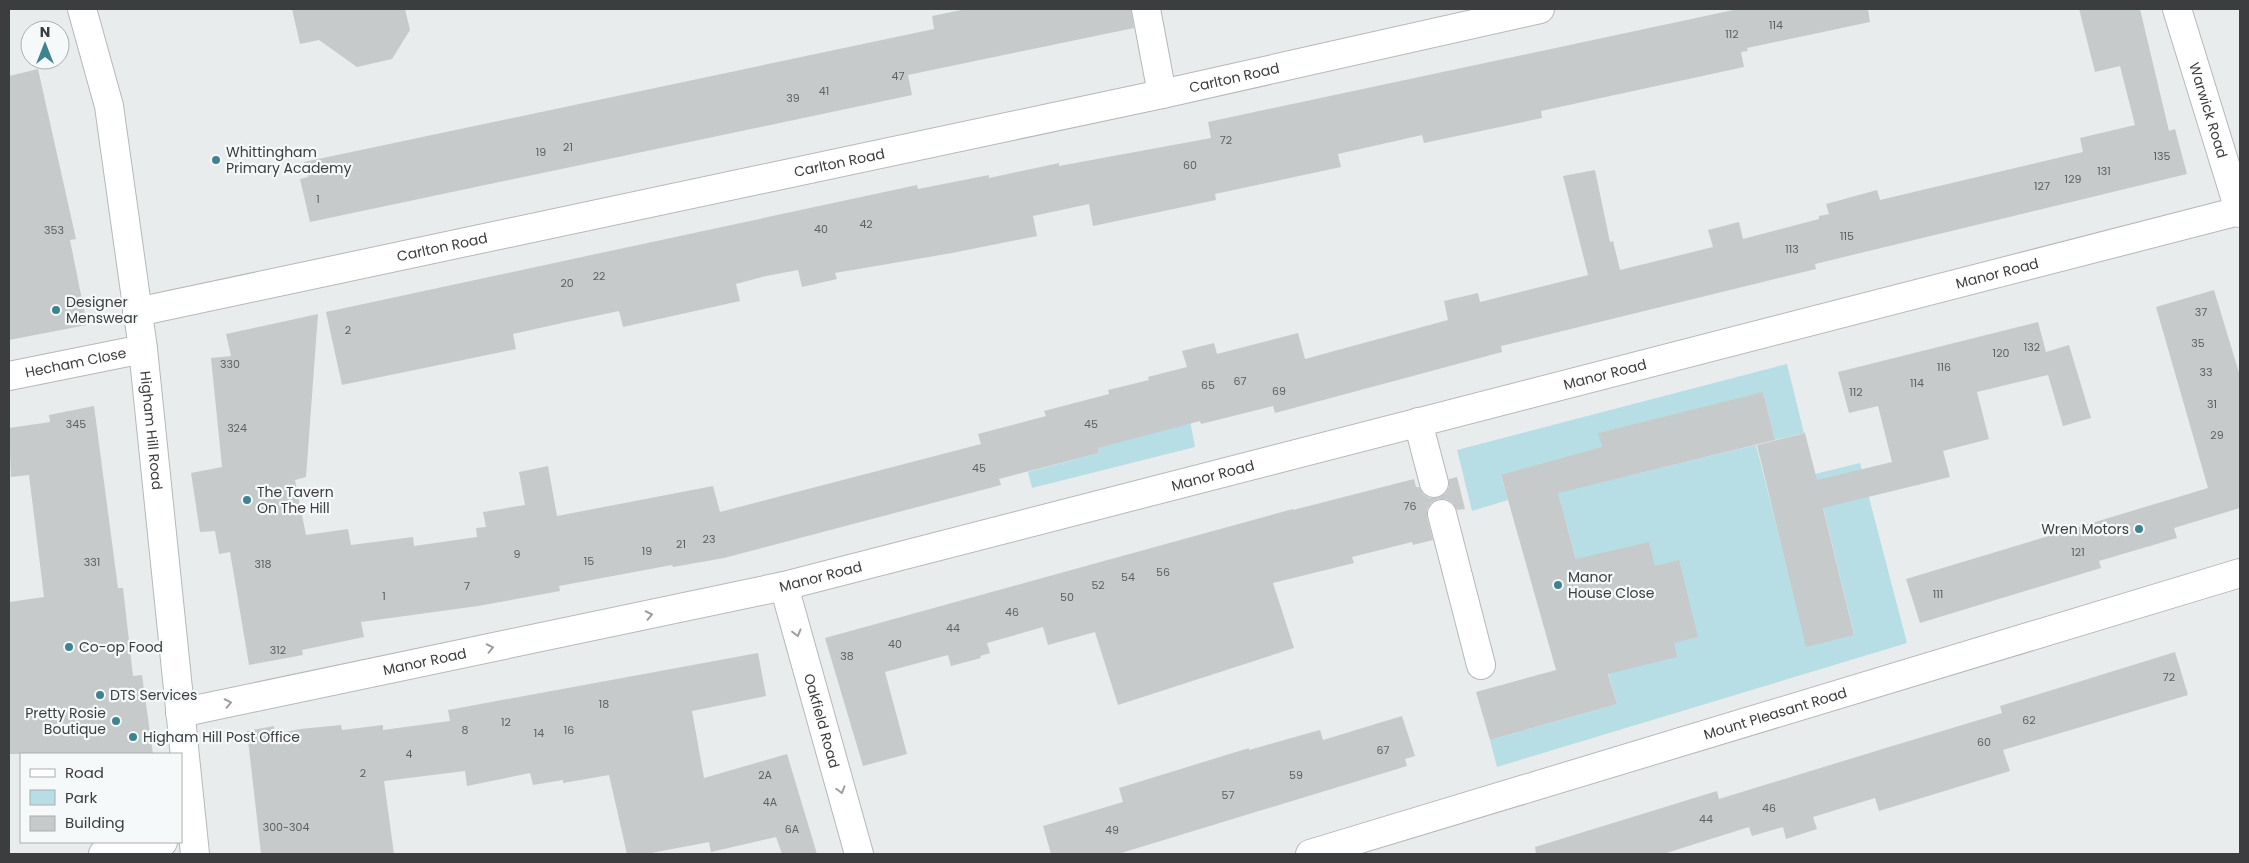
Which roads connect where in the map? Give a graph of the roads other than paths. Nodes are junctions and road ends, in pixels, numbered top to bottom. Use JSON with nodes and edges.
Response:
{"nodes":[{"id":1,"x":82,"y":9,"type":"edge"},
{"id":2,"x":1146,"y":9,"type":"edge"},
{"id":3,"x":1540,"y":9,"type":"edge"},
{"id":4,"x":2177,"y":9,"type":"edge"},
{"id":5,"x":1162,"y":94,"type":"junction"},
{"id":6,"x":2240,"y":212,"type":"edge"},
{"id":7,"x":137,"y":312,"type":"junction"},
{"id":8,"x":143,"y":348,"type":"junction"},
{"id":9,"x":9,"y":376,"type":"edge"},
{"id":10,"x":1418,"y":422,"type":"junction"},
{"id":11,"x":1434,"y":483,"type":"dead end"},
{"id":12,"x":1442,"y":514,"type":"dead end"},
{"id":13,"x":2240,"y":573,"type":"edge"},
{"id":14,"x":784,"y":586,"type":"junction"},
{"id":15,"x":1480,"y":665,"type":"dead end"},
{"id":16,"x":180,"y":713,"type":"junction"},
{"id":17,"x":158,"y":843,"type":"edge"},
{"id":18,"x":190,"y":843,"type":"edge"},
{"id":19,"x":1319,"y":853,"type":"edge"},
{"id":20,"x":103,"y":854,"type":"edge"},
{"id":21,"x":860,"y":854,"type":"edge"}],
"edges":[{"from":1,"to":7,"type":"street","name":"Higham Hill Road"},
{"from":2,"to":5,"type":"street"},
{"from":3,"to":5,"type":"street","name":"Carlton Road"},
{"from":4,"to":6,"type":"street","name":"Warwick Road"},
{"from":5,"to":7,"type":"street","name":"Carlton Road"},
{"from":6,"to":10,"type":"street","name":"Manor Road"},
{"from":7,"to":8,"type":"street","name":"Higham Hill Road"},
{"from":8,"to":9,"type":"street","name":"Hecham Close"},
{"from":8,"to":16,"type":"street","name":"Higham Hill Road"},
{"from":10,"to":11,"type":"street"},
{"from":10,"to":14,"type":"street","name":"Manor Road"},
{"from":12,"to":15,"type":"street"},
{"from":13,"to":19,"type":"street","name":"Mount Pleasant Road"},
{"from":16,"to":14,"type":"street","name":"Manor Road","one_way":true},
{"from":14,"to":21,"type":"street","name":"Oakfield Road","one_way":true},
{"from":16,"to":18,"type":"street","name":"Higham Hill Road"},
{"from":17,"to":20,"type":"street"}]}
